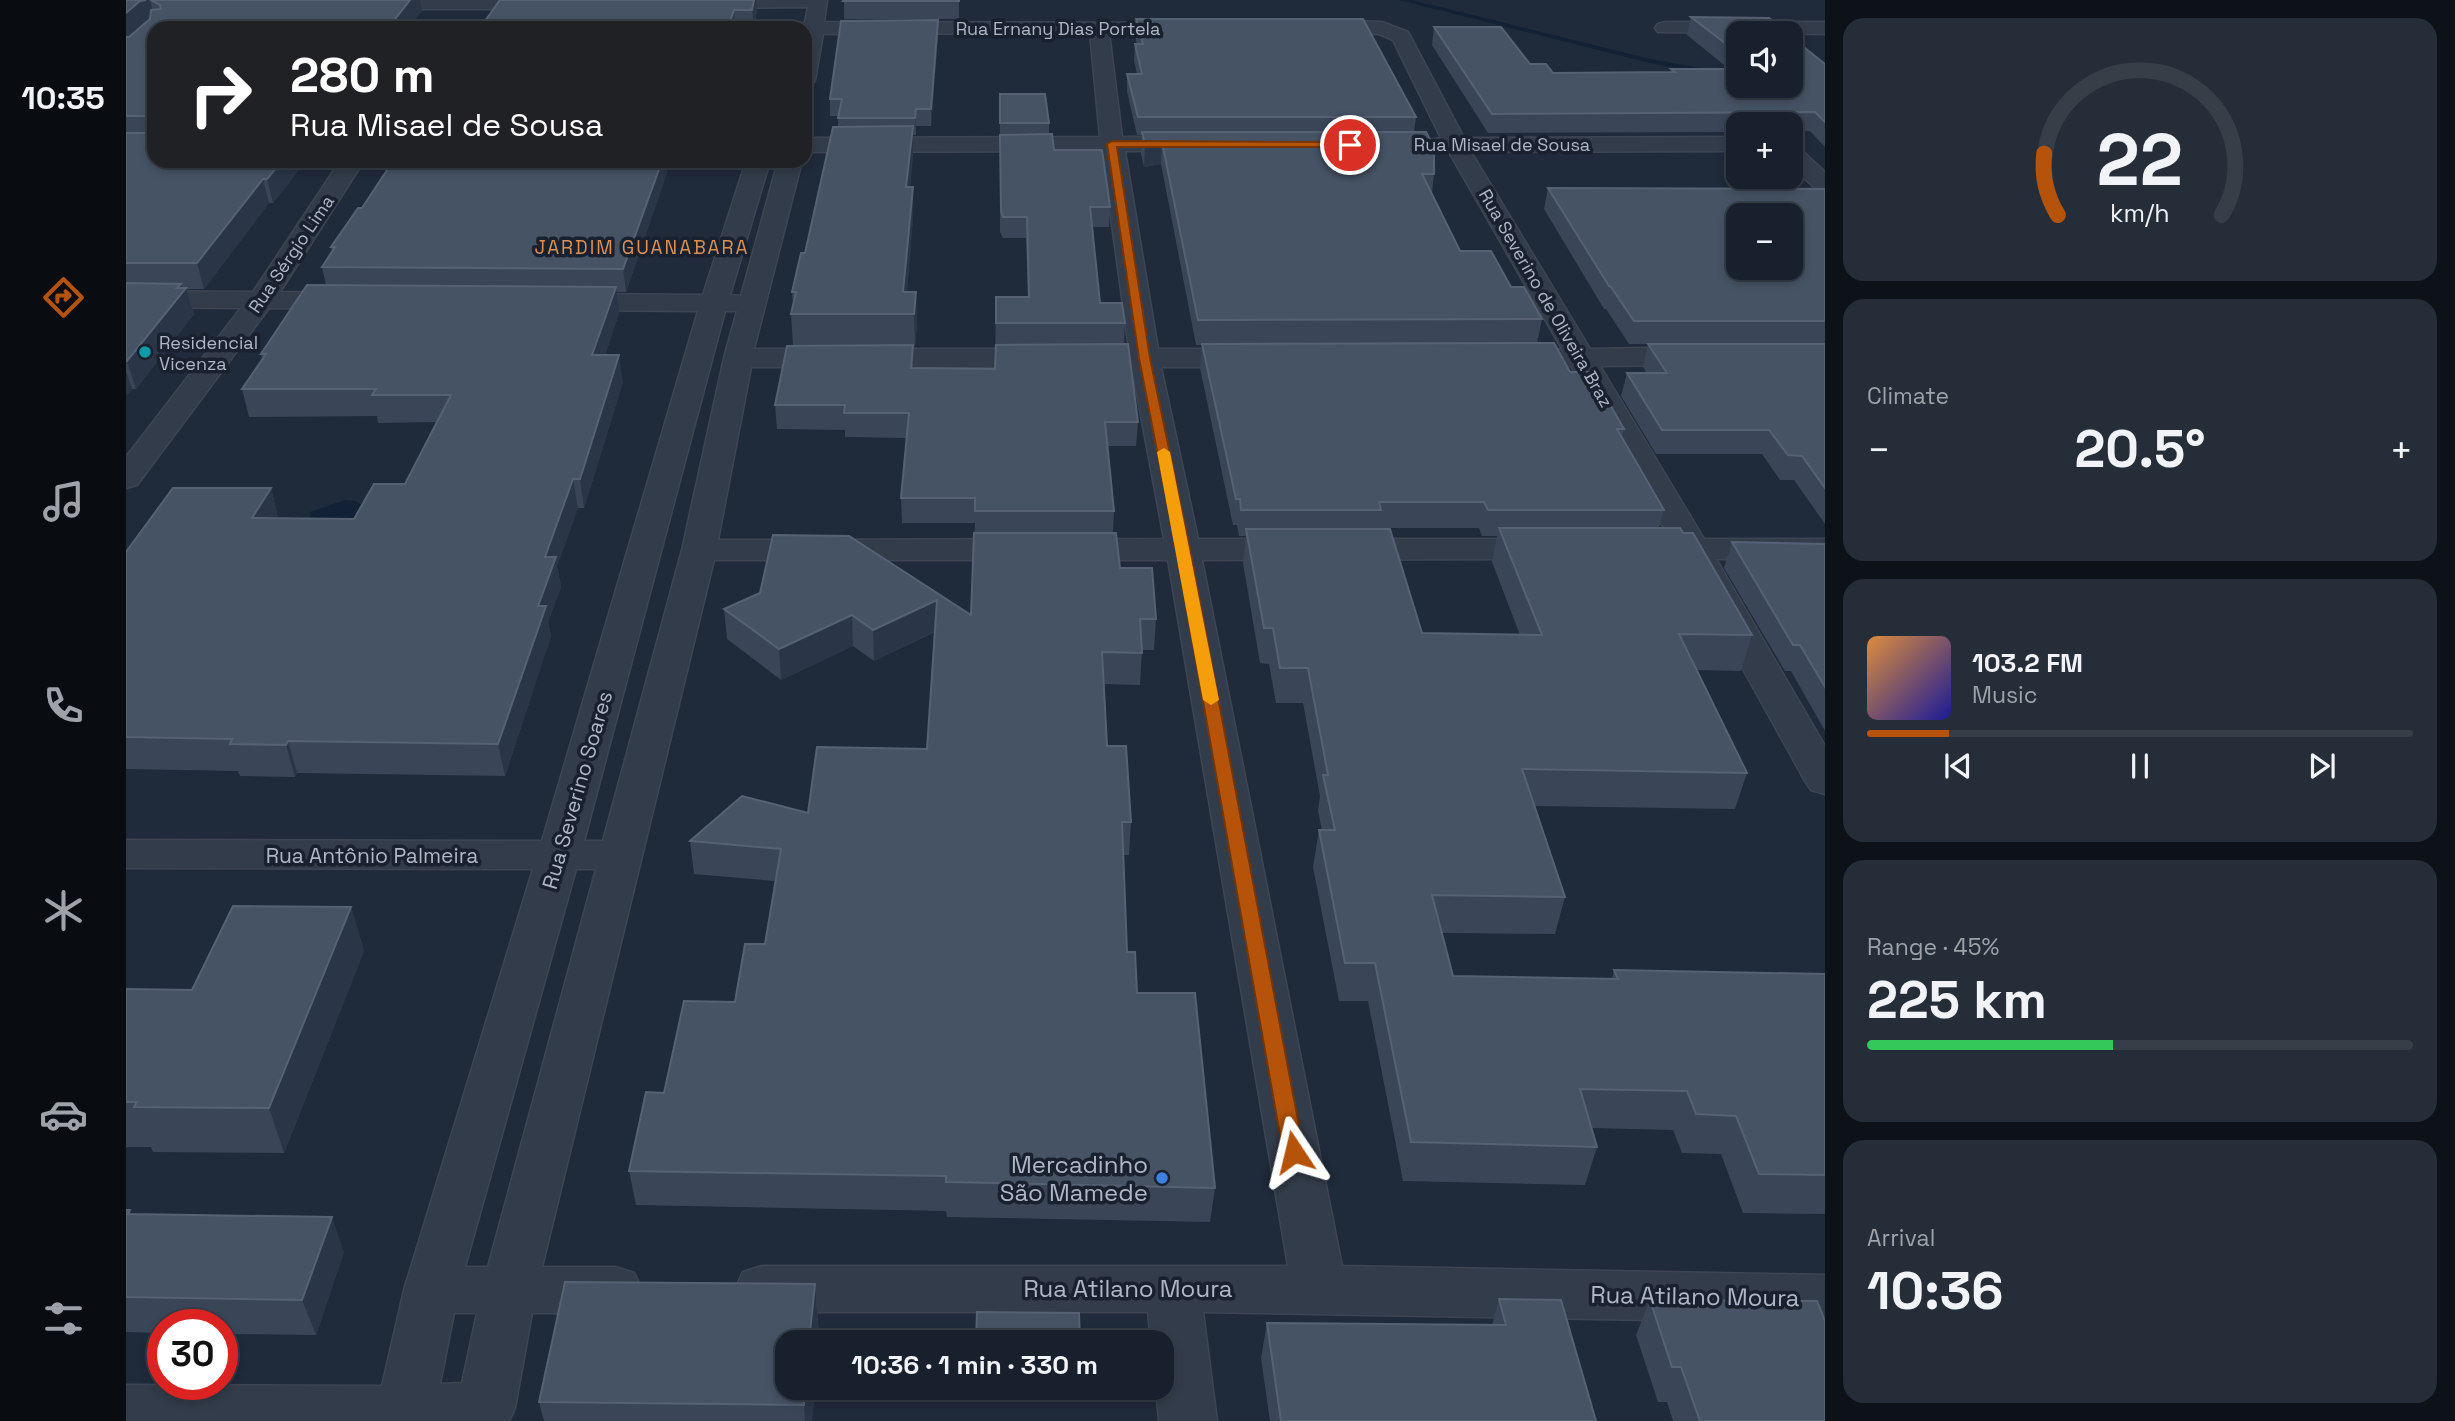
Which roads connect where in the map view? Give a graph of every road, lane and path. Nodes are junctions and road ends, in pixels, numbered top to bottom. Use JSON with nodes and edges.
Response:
{"nodes":[{"id":1,"x":792,"y":1,"type":"edge"},
{"id":2,"x":818,"y":1,"type":"edge"},
{"id":3,"x":478,"y":2,"type":"edge"},
{"id":4,"x":682,"y":2,"type":"edge"},
{"id":5,"x":573,"y":3,"type":"edge"},
{"id":6,"x":351,"y":4,"type":"edge"},
{"id":7,"x":464,"y":20,"type":"dead end"},
{"id":8,"x":788,"y":21,"type":"edge"},
{"id":9,"x":811,"y":21,"type":"edge"},
{"id":10,"x":1300,"y":26,"type":"edge"},
{"id":11,"x":1206,"y":27,"type":"edge"},
{"id":12,"x":812,"y":28,"type":"edge"},
{"id":13,"x":1665,"y":28,"type":"dead end"},
{"id":14,"x":1825,"y":28,"type":"edge"},
{"id":15,"x":1099,"y":29,"type":"junction"},
{"id":16,"x":1112,"y":144,"type":"junction"},
{"id":17,"x":1222,"y":144,"type":"edge"},
{"id":18,"x":1726,"y":144,"type":"edge"},
{"id":19,"x":1803,"y":144,"type":"edge"},
{"id":20,"x":1813,"y":144,"type":"dead end"},
{"id":21,"x":812,"y":145,"type":"edge"},
{"id":22,"x":1415,"y":145,"type":"edge"},
{"id":23,"x":1456,"y":145,"type":"junction"},
{"id":24,"x":1803,"y":164,"type":"edge"},
{"id":25,"x":347,"y":168,"type":"edge"},
{"id":26,"x":757,"y":168,"type":"edge"},
{"id":27,"x":787,"y":168,"type":"edge"},
{"id":28,"x":1825,"y":185,"type":"edge"},
{"id":29,"x":126,"y":299,"type":"edge"},
{"id":30,"x":261,"y":301,"type":"junction"},
{"id":31,"x":371,"y":301,"type":"edge"},
{"id":32,"x":535,"y":302,"type":"edge"},
{"id":33,"x":732,"y":303,"type":"junction"},
{"id":34,"x":1730,"y":356,"type":"edge"},
{"id":35,"x":738,"y":358,"type":"junction"},
{"id":36,"x":1144,"y":358,"type":"junction"},
{"id":37,"x":1281,"y":358,"type":"edge"},
{"id":38,"x":1527,"y":358,"type":"edge"},
{"id":39,"x":1581,"y":358,"type":"junction"},
{"id":40,"x":126,"y":478,"type":"edge"},
{"id":41,"x":1183,"y":549,"type":"junction"},
{"id":42,"x":1583,"y":549,"type":"edge"},
{"id":43,"x":1638,"y":549,"type":"edge"},
{"id":44,"x":1693,"y":549,"type":"junction"},
{"id":45,"x":1825,"y":549,"type":"edge"},
{"id":46,"x":699,"y":550,"type":"junction"},
{"id":47,"x":1825,"y":781,"type":"edge"},
{"id":48,"x":126,"y":854,"type":"edge"},
{"id":49,"x":559,"y":855,"type":"junction"},
{"id":50,"x":619,"y":855,"type":"junction"},
{"id":51,"x":1173,"y":1288,"type":"junction"},
{"id":52,"x":1319,"y":1289,"type":"junction"},
{"id":53,"x":431,"y":1290,"type":"junction"},
{"id":54,"x":509,"y":1290,"type":"junction"},
{"id":55,"x":661,"y":1290,"type":"edge"},
{"id":56,"x":716,"y":1290,"type":"edge"},
{"id":57,"x":1825,"y":1299,"type":"edge"},
{"id":58,"x":126,"y":1411,"type":"edge"},
{"id":59,"x":483,"y":1414,"type":"edge"},
{"id":60,"x":405,"y":1417,"type":"edge"},
{"id":61,"x":1188,"y":1421,"type":"edge"}],
"edges":[{"from":1,"to":2,"type":"street"},
{"from":1,"to":4,"type":"street"},
{"from":1,"to":8,"type":"street"},
{"from":2,"to":9,"type":"street"},
{"from":3,"to":5,"type":"street"},
{"from":3,"to":6,"type":"street"},
{"from":3,"to":7,"type":"street"},
{"from":10,"to":23,"type":"street","name":"Rua Severino de Oliveira Braz"},
{"from":11,"to":15,"type":"street","name":"Rua Ernany Dias Portela"},
{"from":12,"to":15,"type":"street","name":"Rua Ernany Dias Portela"},
{"from":13,"to":14,"type":"street"},
{"from":15,"to":16,"type":"street"},
{"from":16,"to":17,"type":"street"},
{"from":16,"to":21,"type":"street"},
{"from":16,"to":36,"type":"street"},
{"from":18,"to":23,"type":"street","name":"Rua Misael de Sousa"},
{"from":19,"to":20,"type":"street"},
{"from":22,"to":23,"type":"street","name":"Rua Misael de Sousa"},
{"from":23,"to":39,"type":"street","name":"Rua Severino de Oliveira Braz"},
{"from":24,"to":28,"type":"street"},
{"from":25,"to":30,"type":"street","name":"Rua Sérgio Lima"},
{"from":26,"to":33,"type":"street","name":"Rua Severino Soares"},
{"from":27,"to":33,"type":"street","name":"Rua Severino Soares"},
{"from":29,"to":30,"type":"street"},
{"from":30,"to":31,"type":"street"},
{"from":30,"to":40,"type":"street","name":"Rua Sérgio Lima"},
{"from":32,"to":33,"type":"street"},
{"from":33,"to":35,"type":"street","name":"Rua Severino Soares"},
{"from":33,"to":49,"type":"street","name":"Rua Severino Soares"},
{"from":34,"to":39,"type":"street"},
{"from":35,"to":36,"type":"street"},
{"from":35,"to":46,"type":"street","name":"Rua Severino Soares"},
{"from":36,"to":37,"type":"street"},
{"from":36,"to":41,"type":"street"},
{"from":38,"to":39,"type":"street"},
{"from":39,"to":44,"type":"street","name":"Rua Severino de Oliveira Braz"},
{"from":41,"to":42,"type":"street"},
{"from":41,"to":46,"type":"street"},
{"from":41,"to":52,"type":"street"},
{"from":43,"to":44,"type":"street"},
{"from":44,"to":45,"type":"street"},
{"from":44,"to":47,"type":"street","name":"Rua Severino de Oliveira Braz"},
{"from":46,"to":50,"type":"street","name":"Rua Severino Soares"},
{"from":48,"to":49,"type":"street","name":"Rua Antônio Palmeira"},
{"from":49,"to":50,"type":"street","name":"Rua Antônio Palmeira"},
{"from":49,"to":53,"type":"street","name":"Rua Severino Soares"},
{"from":50,"to":54,"type":"street","name":"Rua Severino Soares"},
{"from":51,"to":52,"type":"street","name":"Rua Atilano Moura"},
{"from":51,"to":56,"type":"street","name":"Rua Atilano Moura"},
{"from":51,"to":61,"type":"street"},
{"from":52,"to":57,"type":"street","name":"Rua Atilano Moura"},
{"from":53,"to":54,"type":"street"},
{"from":53,"to":60,"type":"street","name":"Rua Severino Soares"},
{"from":54,"to":55,"type":"street"},
{"from":54,"to":59,"type":"street","name":"Rua Severino Soares"},
{"from":58,"to":60,"type":"street"},
{"from":59,"to":60,"type":"street"}]}
